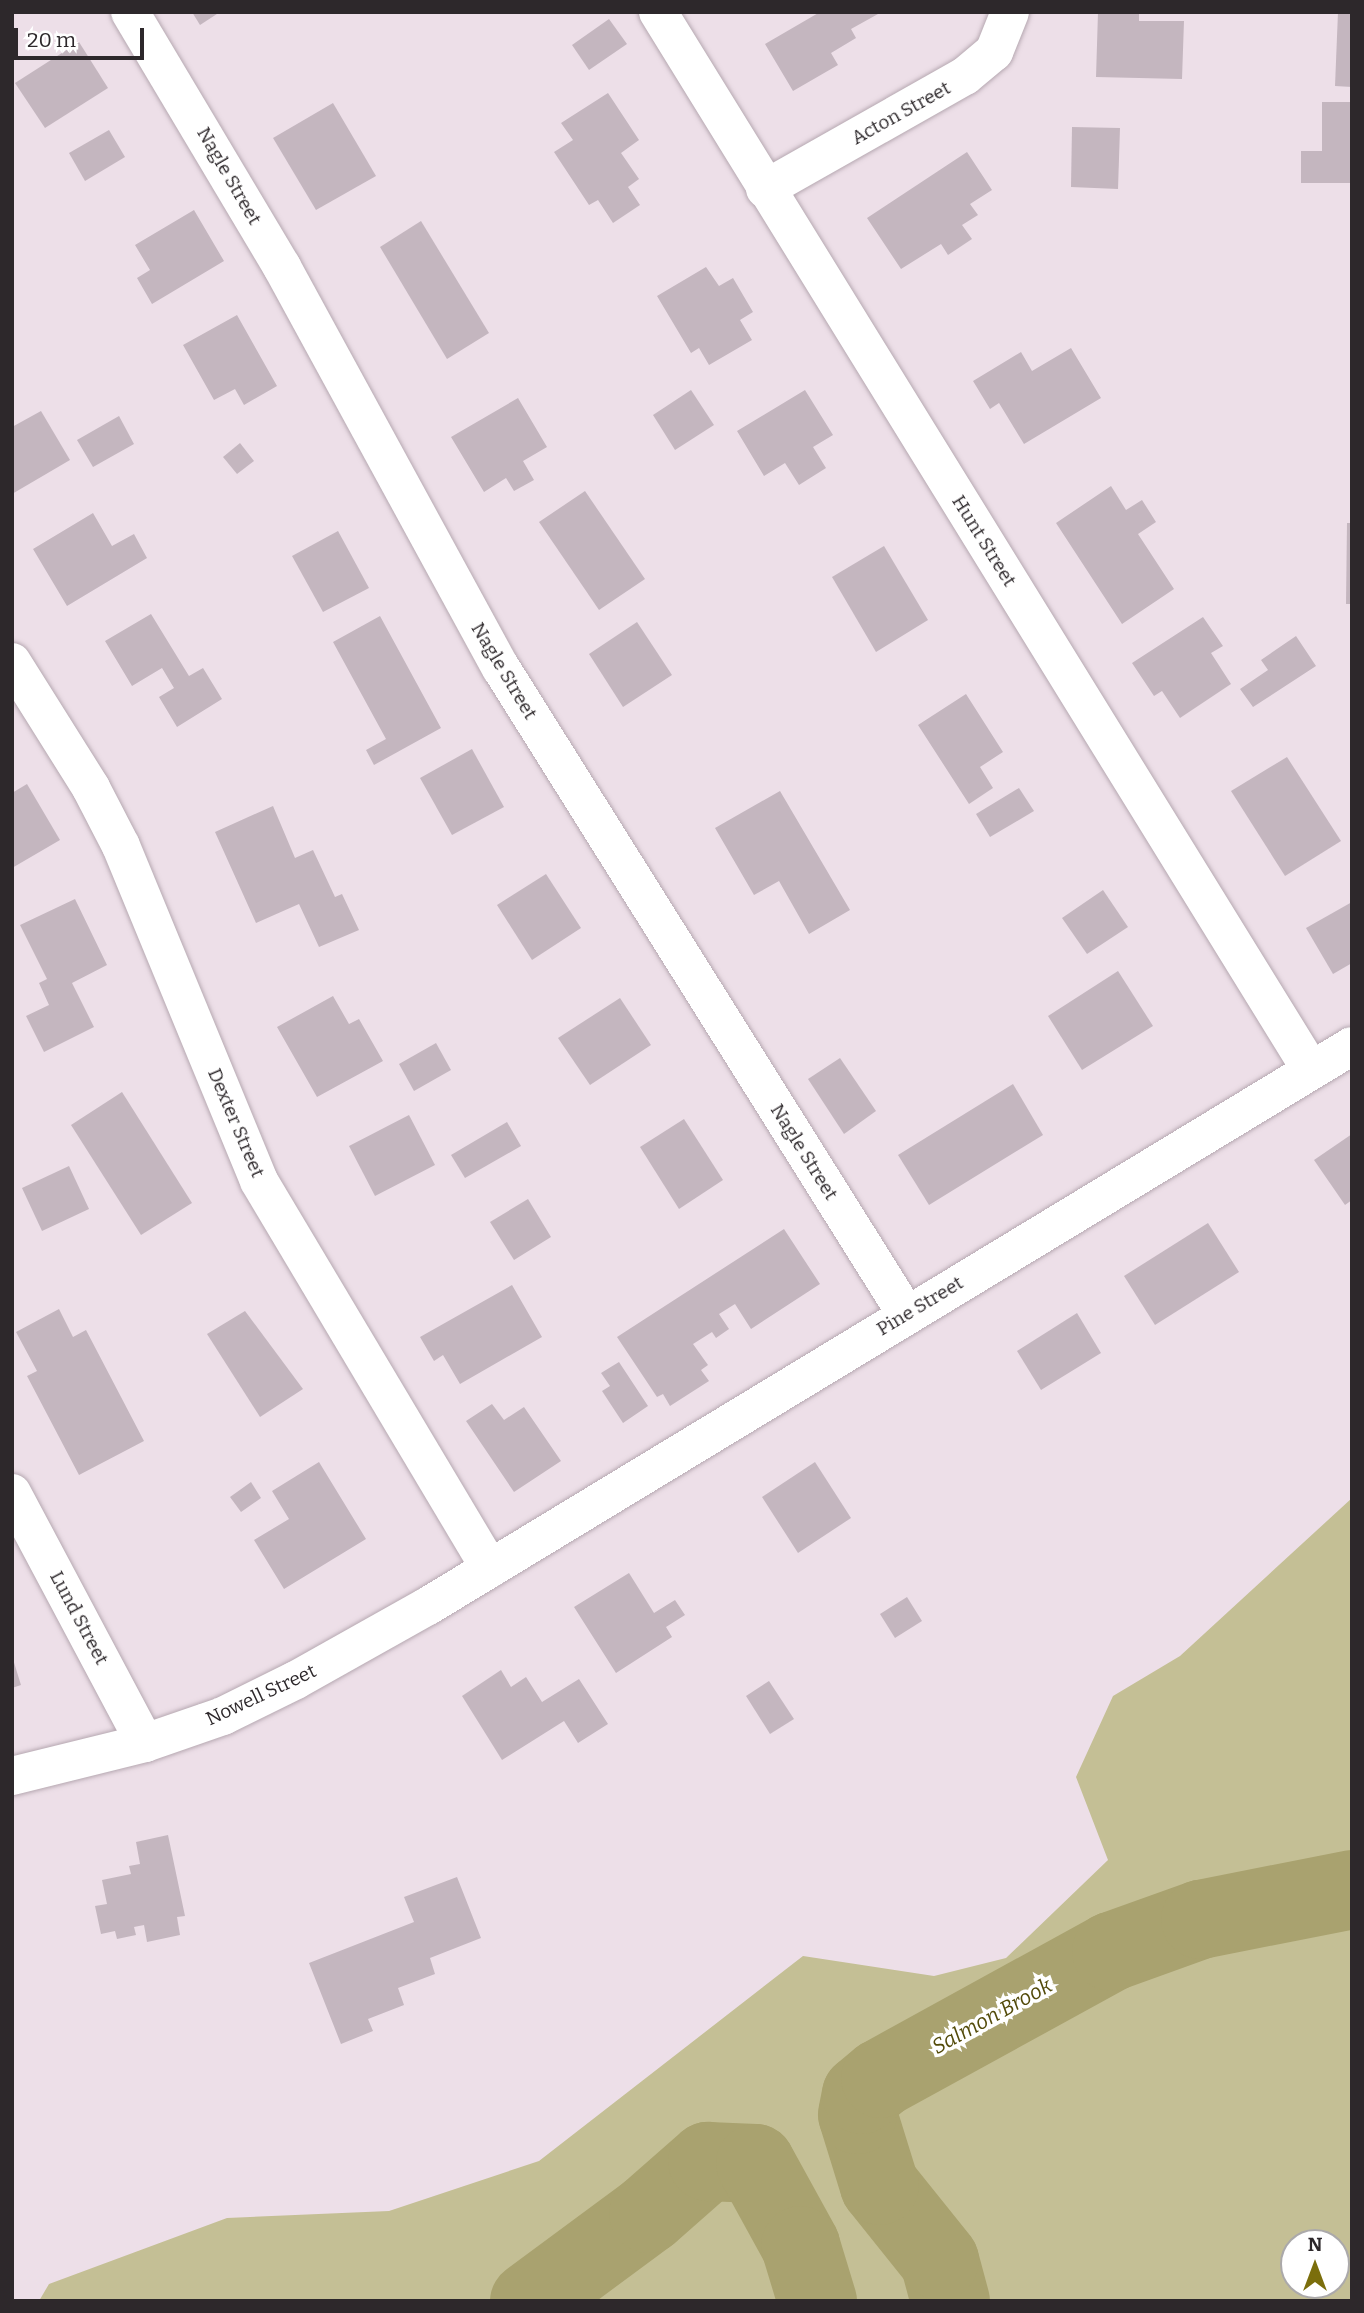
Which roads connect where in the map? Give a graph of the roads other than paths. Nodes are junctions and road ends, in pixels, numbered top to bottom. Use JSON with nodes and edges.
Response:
{"nodes":[{"id":1,"x":130,"y":12,"type":"edge"},
{"id":2,"x":658,"y":12,"type":"edge"},
{"id":3,"x":1010,"y":12,"type":"edge"},
{"id":4,"x":765,"y":189,"type":"junction"},
{"id":5,"x":12,"y":662,"type":"edge"},
{"id":6,"x":1352,"y":1046,"type":"edge"},
{"id":7,"x":1311,"y":1070,"type":"junction"},
{"id":8,"x":905,"y":1314,"type":"junction"},
{"id":9,"x":12,"y":1493,"type":"edge"},
{"id":10,"x":490,"y":1568,"type":"junction"},
{"id":11,"x":145,"y":1743,"type":"junction"},
{"id":12,"x":12,"y":1776,"type":"edge"}],
"edges":[{"from":1,"to":8,"type":"street","name":"Nagle Street"},
{"from":2,"to":4,"type":"street","name":"Hunt Street"},
{"from":3,"to":4,"type":"street","name":"Acton Street"},
{"from":4,"to":7,"type":"street","name":"Hunt Street"},
{"from":5,"to":10,"type":"street","name":"Dexter Street"},
{"from":6,"to":7,"type":"street","name":"Pine Street"},
{"from":7,"to":8,"type":"street","name":"Pine Street"},
{"from":8,"to":10,"type":"street","name":"Pine Street"},
{"from":9,"to":11,"type":"street","name":"Lund Street"},
{"from":10,"to":11,"type":"street","name":"Nowell Street"},
{"from":11,"to":12,"type":"street","name":"Nowell Street"}]}
